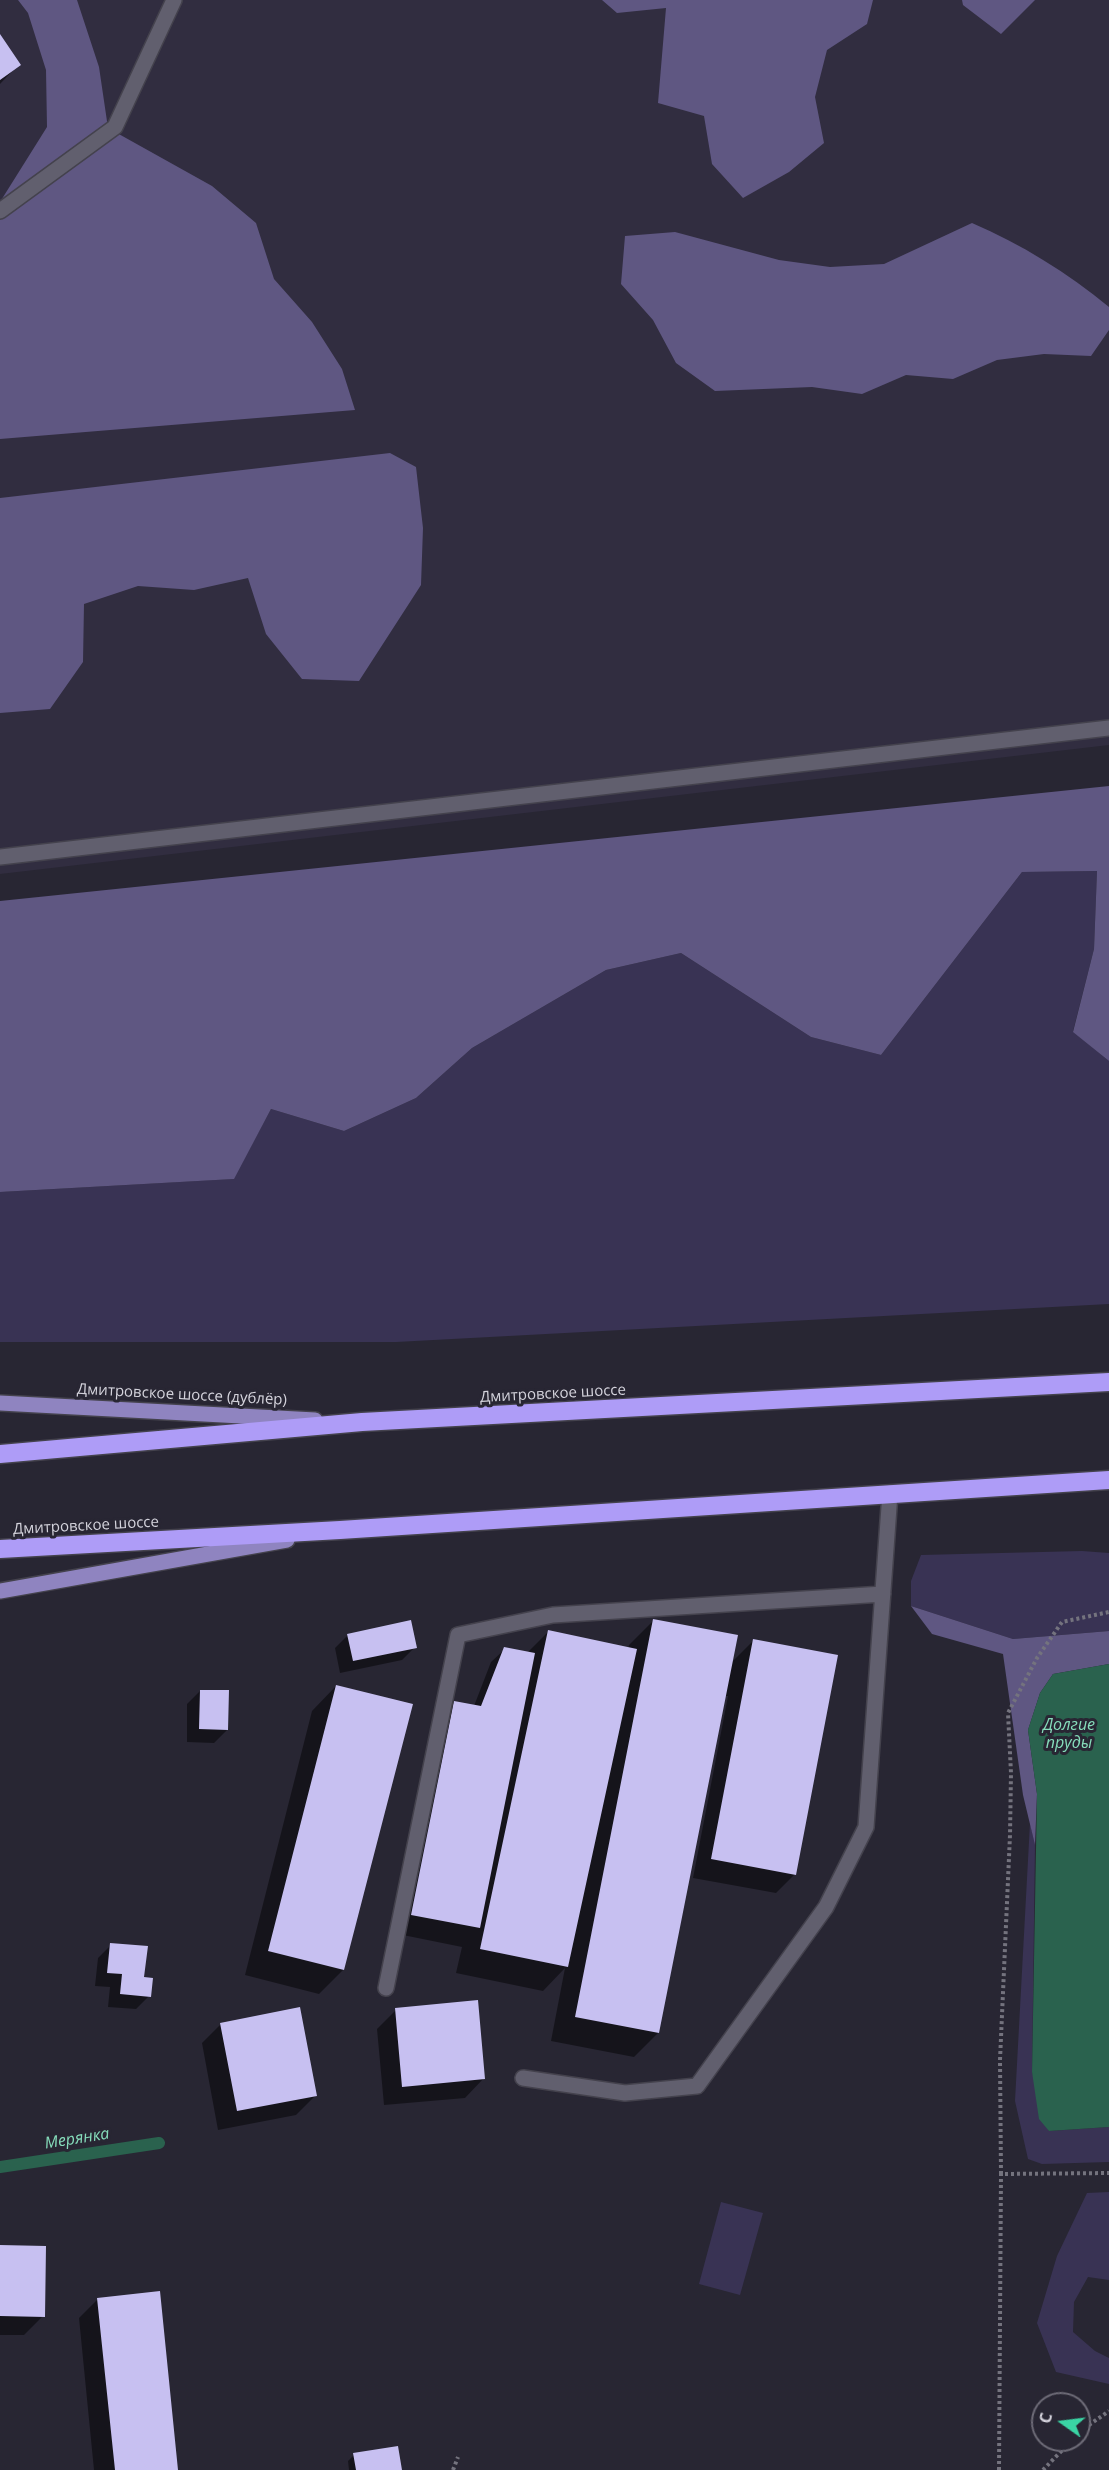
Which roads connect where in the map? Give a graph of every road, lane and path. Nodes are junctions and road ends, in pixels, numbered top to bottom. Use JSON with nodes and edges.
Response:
{"nodes":[{"id":1,"x":174,"y":0,"type":"edge"},
{"id":2,"x":0,"y":211,"type":"edge"},
{"id":3,"x":1109,"y":728,"type":"edge"},
{"id":4,"x":0,"y":857,"type":"edge"},
{"id":5,"x":1109,"y":1382,"type":"edge"},
{"id":6,"x":0,"y":1403,"type":"edge"},
{"id":7,"x":362,"y":1422,"type":"junction"},
{"id":8,"x":0,"y":1454,"type":"edge"},
{"id":9,"x":1109,"y":1480,"type":"edge"},
{"id":10,"x":890,"y":1493,"type":"junction"},
{"id":11,"x":340,"y":1530,"type":"junction"},
{"id":12,"x":0,"y":1549,"type":"edge"},
{"id":13,"x":0,"y":1591,"type":"edge"},
{"id":14,"x":883,"y":1594,"type":"junction"},
{"id":15,"x":1109,"y":1612,"type":"edge"},
{"id":16,"x":386,"y":1988,"type":"dead end"},
{"id":17,"x":523,"y":2078,"type":"dead end"},
{"id":18,"x":1109,"y":2173,"type":"edge"},
{"id":19,"x":1001,"y":2174,"type":"junction"},
{"id":20,"x":1109,"y":2411,"type":"edge"},
{"id":21,"x":1091,"y":2424,"type":"edge"},
{"id":22,"x":1060,"y":2452,"type":"edge"},
{"id":23,"x":458,"y":2457,"type":"dead end"},
{"id":24,"x":453,"y":2470,"type":"edge"},
{"id":25,"x":999,"y":2470,"type":"edge"},
{"id":26,"x":1043,"y":2470,"type":"edge"}],
"edges":[{"from":1,"to":2,"type":"lane"},
{"from":3,"to":4,"type":"lane"},
{"from":5,"to":7,"type":"highway","name":"Дмитровское шоссе"},
{"from":6,"to":7,"type":"main road","name":"Дмитровское шоссе (дублёр)"},
{"from":7,"to":8,"type":"highway","name":"Дмитровское шоссе"},
{"from":9,"to":10,"type":"highway","name":"Дмитровское шоссе"},
{"from":10,"to":11,"type":"highway","name":"Дмитровское шоссе"},
{"from":10,"to":14,"type":"lane"},
{"from":11,"to":12,"type":"highway","name":"Дмитровское шоссе"},
{"from":11,"to":13,"type":"main road"},
{"from":14,"to":16,"type":"lane"},
{"from":14,"to":17,"type":"lane"},
{"from":15,"to":19,"type":"path"},
{"from":18,"to":19,"type":"path"},
{"from":19,"to":25,"type":"path"},
{"from":20,"to":21,"type":"path"},
{"from":22,"to":26,"type":"path"},
{"from":23,"to":24,"type":"path"}]}
